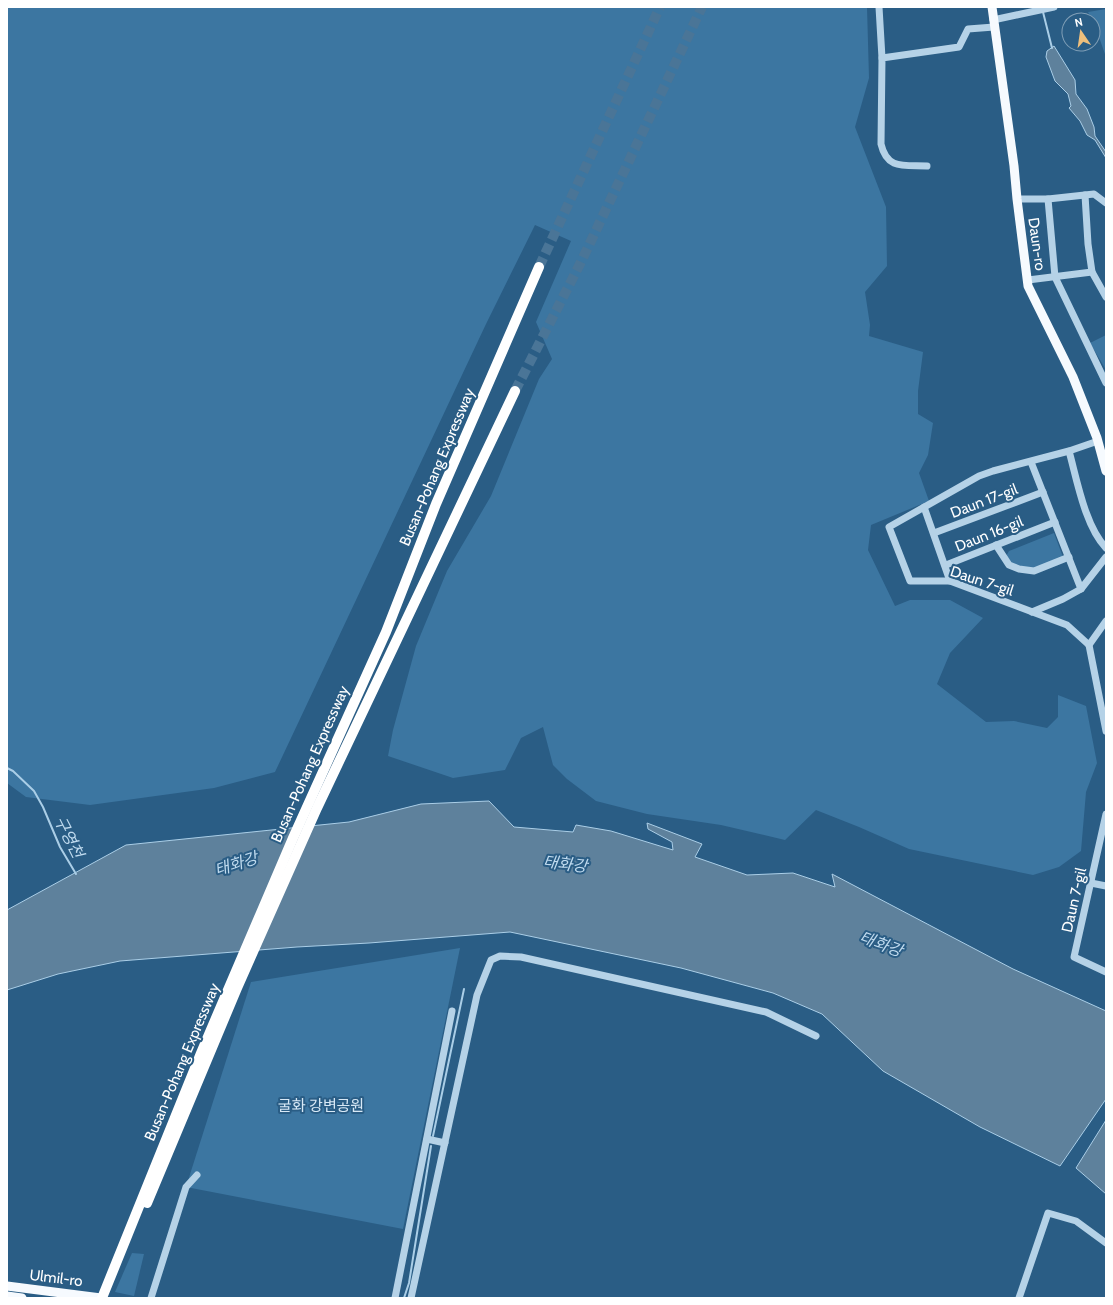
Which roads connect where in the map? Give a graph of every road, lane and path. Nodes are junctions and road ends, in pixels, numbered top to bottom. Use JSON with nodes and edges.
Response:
{"nodes":[{"id":1,"x":879,"y":7,"type":"edge"},
{"id":2,"x":992,"y":7,"type":"edge"},
{"id":3,"x":1054,"y":7,"type":"edge"},
{"id":4,"x":994,"y":24,"type":"junction"},
{"id":5,"x":882,"y":58,"type":"junction"},
{"id":6,"x":927,"y":166,"type":"dead end"},
{"id":7,"x":1085,"y":195,"type":"junction"},
{"id":8,"x":1017,"y":199,"type":"junction"},
{"id":9,"x":1048,"y":199,"type":"junction"},
{"id":10,"x":1106,"y":203,"type":"edge"},
{"id":11,"x":539,"y":267,"type":"tunnel mouth"},
{"id":12,"x":1092,"y":272,"type":"junction"},
{"id":13,"x":1055,"y":277,"type":"junction"},
{"id":14,"x":1028,"y":280,"type":"junction"},
{"id":15,"x":1106,"y":297,"type":"edge"},
{"id":16,"x":1106,"y":383,"type":"edge"},
{"id":17,"x":515,"y":391,"type":"tunnel mouth"},
{"id":18,"x":1098,"y":441,"type":"junction"},
{"id":19,"x":1069,"y":452,"type":"junction"},
{"id":20,"x":1031,"y":462,"type":"junction"},
{"id":21,"x":1106,"y":470,"type":"edge"},
{"id":22,"x":1043,"y":492,"type":"junction"},
{"id":23,"x":924,"y":507,"type":"junction"},
{"id":24,"x":1055,"y":522,"type":"junction"},
{"id":25,"x":934,"y":534,"type":"junction"},
{"id":26,"x":996,"y":545,"type":"junction"},
{"id":27,"x":1106,"y":548,"type":"edge"},
{"id":28,"x":1069,"y":557,"type":"junction"},
{"id":29,"x":1106,"y":557,"type":"edge"},
{"id":30,"x":946,"y":565,"type":"junction"},
{"id":31,"x":950,"y":581,"type":"junction"},
{"id":32,"x":1081,"y":588,"type":"junction"},
{"id":33,"x":1032,"y":612,"type":"junction"},
{"id":34,"x":1106,"y":621,"type":"edge"},
{"id":35,"x":1089,"y":645,"type":"junction"},
{"id":36,"x":1106,"y":731,"type":"edge"},
{"id":37,"x":1106,"y":814,"type":"edge"},
{"id":38,"x":1091,"y":883,"type":"junction"},
{"id":39,"x":1106,"y":886,"type":"edge"},
{"id":40,"x":1106,"y":972,"type":"edge"},
{"id":41,"x":452,"y":1011,"type":"dead end"},
{"id":42,"x":816,"y":1036,"type":"dead end"},
{"id":43,"x":427,"y":1139,"type":"junction"},
{"id":44,"x":445,"y":1143,"type":"junction"},
{"id":45,"x":197,"y":1175,"type":"dead end"},
{"id":46,"x":1106,"y":1243,"type":"edge"},
{"id":47,"x":7,"y":1286,"type":"edge"},
{"id":48,"x":7,"y":1296,"type":"edge"},
{"id":49,"x":22,"y":1298,"type":"edge"},
{"id":50,"x":102,"y":1298,"type":"edge"},
{"id":51,"x":110,"y":1298,"type":"edge"},
{"id":52,"x":150,"y":1298,"type":"edge"},
{"id":53,"x":395,"y":1298,"type":"edge"},
{"id":54,"x":411,"y":1298,"type":"edge"},
{"id":55,"x":1019,"y":1298,"type":"edge"}],
"edges":[{"from":1,"to":5,"type":"street"},
{"from":2,"to":4,"type":"main road","name":"Daun-ro"},
{"from":3,"to":4,"type":"street"},
{"from":4,"to":5,"type":"street"},
{"from":4,"to":8,"type":"main road","name":"Daun-ro"},
{"from":5,"to":6,"type":"street"},
{"from":7,"to":9,"type":"street"},
{"from":7,"to":10,"type":"street"},
{"from":7,"to":12,"type":"street"},
{"from":8,"to":9,"type":"street"},
{"from":8,"to":14,"type":"main road","name":"Daun-ro"},
{"from":9,"to":13,"type":"street"},
{"from":11,"to":50,"type":"highway","name":"Busan-Pohang Expressway"},
{"from":12,"to":13,"type":"street"},
{"from":12,"to":15,"type":"street"},
{"from":13,"to":14,"type":"street"},
{"from":13,"to":16,"type":"street"},
{"from":14,"to":18,"type":"main road","name":"Daun-ro"},
{"from":17,"to":51,"type":"highway","name":"Busan-Pohang Expressway"},
{"from":18,"to":19,"type":"street","name":"Daun 7-gil"},
{"from":18,"to":21,"type":"main road","name":"Daun-ro"},
{"from":19,"to":20,"type":"street","name":"Daun 7-gil"},
{"from":19,"to":27,"type":"street"},
{"from":20,"to":22,"type":"street"},
{"from":20,"to":23,"type":"street","name":"Daun 7-gil"},
{"from":22,"to":24,"type":"street"},
{"from":22,"to":25,"type":"street","name":"Daun 17-gil"},
{"from":23,"to":25,"type":"street","name":"Daun 16-gil"},
{"from":23,"to":31,"type":"street","name":"Daun 7-gil"},
{"from":24,"to":26,"type":"street","name":"Daun 16-gil"},
{"from":24,"to":28,"type":"street"},
{"from":25,"to":30,"type":"street","name":"Daun 16-gil"},
{"from":26,"to":28,"type":"street"},
{"from":26,"to":30,"type":"street","name":"Daun 16-gil"},
{"from":28,"to":32,"type":"street"},
{"from":29,"to":32,"type":"street"},
{"from":30,"to":31,"type":"street"},
{"from":31,"to":33,"type":"street","name":"Daun 7-gil"},
{"from":32,"to":33,"type":"street"},
{"from":33,"to":35,"type":"street","name":"Daun 7-gil"},
{"from":34,"to":35,"type":"street"},
{"from":35,"to":36,"type":"street"},
{"from":37,"to":38,"type":"street","name":"Daun 7-gil"},
{"from":38,"to":39,"type":"street"},
{"from":38,"to":40,"type":"street","name":"Daun 7-gil"},
{"from":41,"to":43,"type":"street"},
{"from":42,"to":44,"type":"street"},
{"from":43,"to":44,"type":"street"},
{"from":43,"to":53,"type":"street"},
{"from":44,"to":54,"type":"street"},
{"from":45,"to":52,"type":"street"},
{"from":46,"to":55,"type":"street"},
{"from":47,"to":50,"type":"main road","name":"Ulmil-ro"},
{"from":48,"to":49,"type":"main road","name":"Ulmil-ro"}]}
